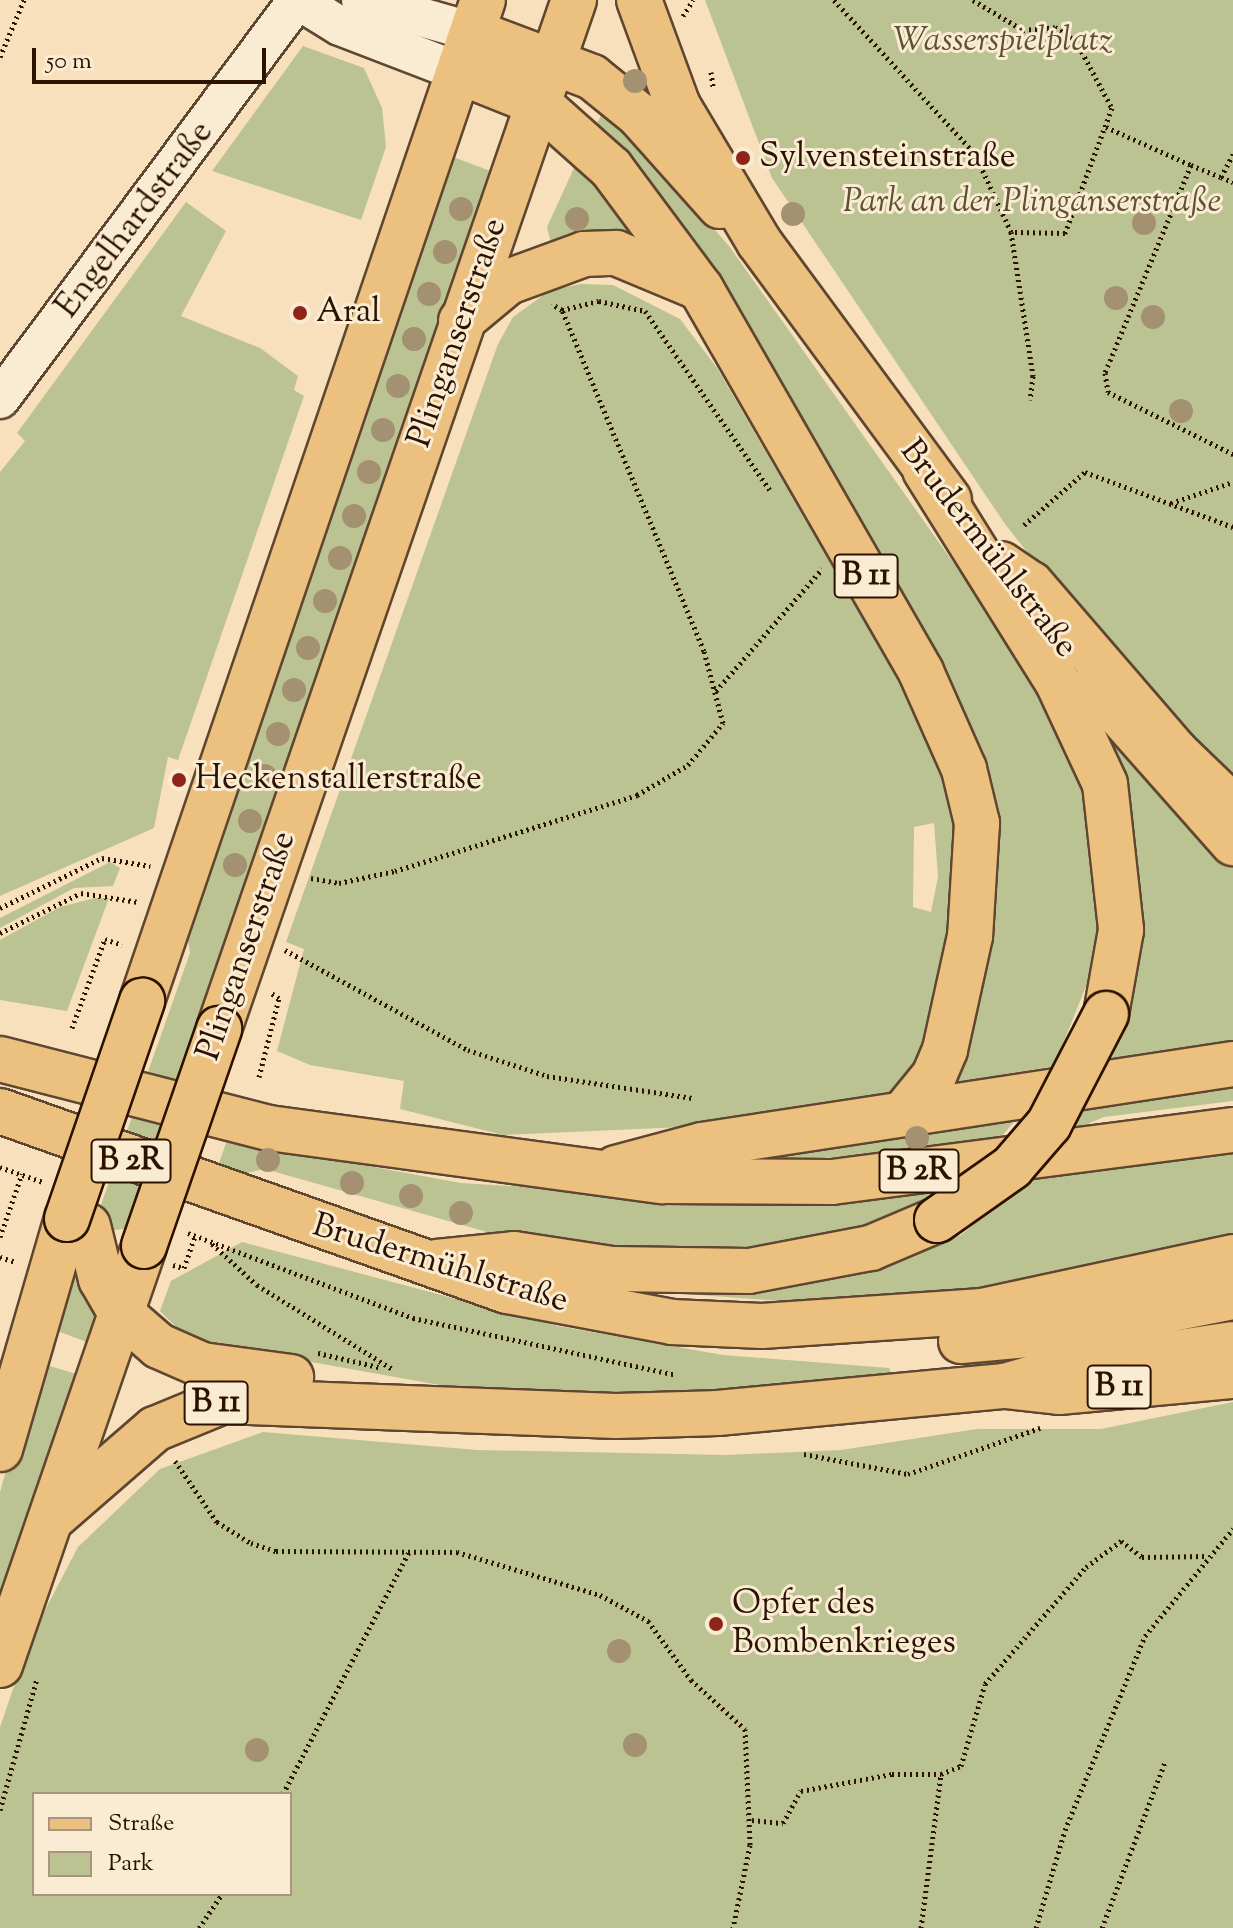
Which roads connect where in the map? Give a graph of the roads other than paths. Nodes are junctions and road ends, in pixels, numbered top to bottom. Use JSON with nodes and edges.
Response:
{"nodes":[{"id":1,"x":298,"y":0,"type":"edge"},
{"id":2,"x":361,"y":0,"type":"edge"},
{"id":3,"x":574,"y":0,"type":"edge"},
{"id":4,"x":639,"y":0,"type":"edge"},
{"id":5,"x":472,"y":35,"type":"edge"},
{"id":6,"x":553,"y":62,"type":"junction"},
{"id":7,"x":538,"y":103,"type":"junction"},
{"id":8,"x":759,"y":242,"type":"junction"},
{"id":9,"x":701,"y":289,"type":"junction"},
{"id":10,"x":461,"y":321,"type":"junction"},
{"id":11,"x":0,"y":399,"type":"edge"},
{"id":12,"x":925,"y":470,"type":"junction"},
{"id":13,"x":1001,"y":564,"type":"junction"},
{"id":14,"x":1233,"y":807,"type":"edge"},
{"id":15,"x":1233,"y":843,"type":"edge"},
{"id":16,"x":0,"y":1059,"type":"edge"},
{"id":17,"x":1233,"y":1064,"type":"edge"},
{"id":18,"x":0,"y":1111,"type":"edge"},
{"id":19,"x":903,"y":1114,"type":"junction"},
{"id":20,"x":1233,"y":1130,"type":"edge"},
{"id":21,"x":603,"y":1173,"type":"junction"},
{"id":22,"x":78,"y":1223,"type":"junction"},
{"id":23,"x":1233,"y":1257,"type":"edge"},
{"id":24,"x":423,"y":1263,"type":"junction"},
{"id":25,"x":1233,"y":1297,"type":"edge"},
{"id":26,"x":121,"y":1313,"type":"junction"},
{"id":27,"x":762,"y":1326,"type":"junction"},
{"id":28,"x":1233,"y":1344,"type":"edge"},
{"id":29,"x":1233,"y":1376,"type":"edge"},
{"id":30,"x":1005,"y":1386,"type":"junction"},
{"id":31,"x":422,"y":1404,"type":"junction"},
{"id":32,"x":0,"y":1449,"type":"edge"},
{"id":33,"x":50,"y":1520,"type":"junction"},
{"id":34,"x":20,"y":1663,"type":"edge"}],
"edges":[{"from":1,"to":5,"type":"street"},
{"from":1,"to":11,"type":"street","name":"Engelhardstraße"},
{"from":2,"to":5,"type":"street"},
{"from":3,"to":6,"type":"main road","name":"Plinganserstraße"},
{"from":4,"to":8,"type":"main road","name":"Brudermühlstraße"},
{"from":5,"to":6,"type":"main road"},
{"from":5,"to":7,"type":"main road","number":"B 11"},
{"from":5,"to":22,"type":"main road","bridge":true},
{"from":6,"to":7,"type":"main road","name":"Plinganserstraße"},
{"from":6,"to":8,"type":"main road","name":"Brudermühlstraße"},
{"from":7,"to":9,"type":"main road","number":"B 11"},
{"from":7,"to":10,"type":"main road","name":"Plinganserstraße"},
{"from":8,"to":12,"type":"main road","name":"Brudermühlstraße"},
{"from":9,"to":10,"type":"main road"},
{"from":9,"to":19,"type":"main road","number":"B 11"},
{"from":10,"to":26,"type":"main road","name":"Plinganserstraße","bridge":true},
{"from":12,"to":13,"type":"main road","name":"Brudermühlstraße"},
{"from":12,"to":24,"type":"main road","number":"B 2R","bridge":true},
{"from":13,"to":14,"type":"main road"},
{"from":13,"to":15,"type":"main road","name":"Brudermühlstraße"},
{"from":16,"to":21,"type":"main road","number":"B 2R"},
{"from":17,"to":19,"type":"main road"},
{"from":18,"to":24,"type":"main road","name":"Brudermühlstraße","number":"B 2R"},
{"from":19,"to":21,"type":"main road"},
{"from":20,"to":21,"type":"main road","number":"B 2R"},
{"from":22,"to":26,"type":"main road"},
{"from":22,"to":32,"type":"main road"},
{"from":23,"to":27,"type":"main road","name":"Brudermühlstraße","number":"B 2R"},
{"from":24,"to":27,"type":"main road","name":"Brudermühlstraße","number":"B 2R"},
{"from":25,"to":27,"type":"main road"},
{"from":26,"to":31,"type":"main road"},
{"from":26,"to":33,"type":"main road","name":"Plinganserstraße"},
{"from":28,"to":30,"type":"main road"},
{"from":29,"to":30,"type":"main road","number":"B 11"},
{"from":30,"to":31,"type":"main road","number":"B 11"},
{"from":31,"to":33,"type":"main road","number":"B 11"},
{"from":33,"to":34,"type":"main road","name":"Plinganserstraße"}]}
